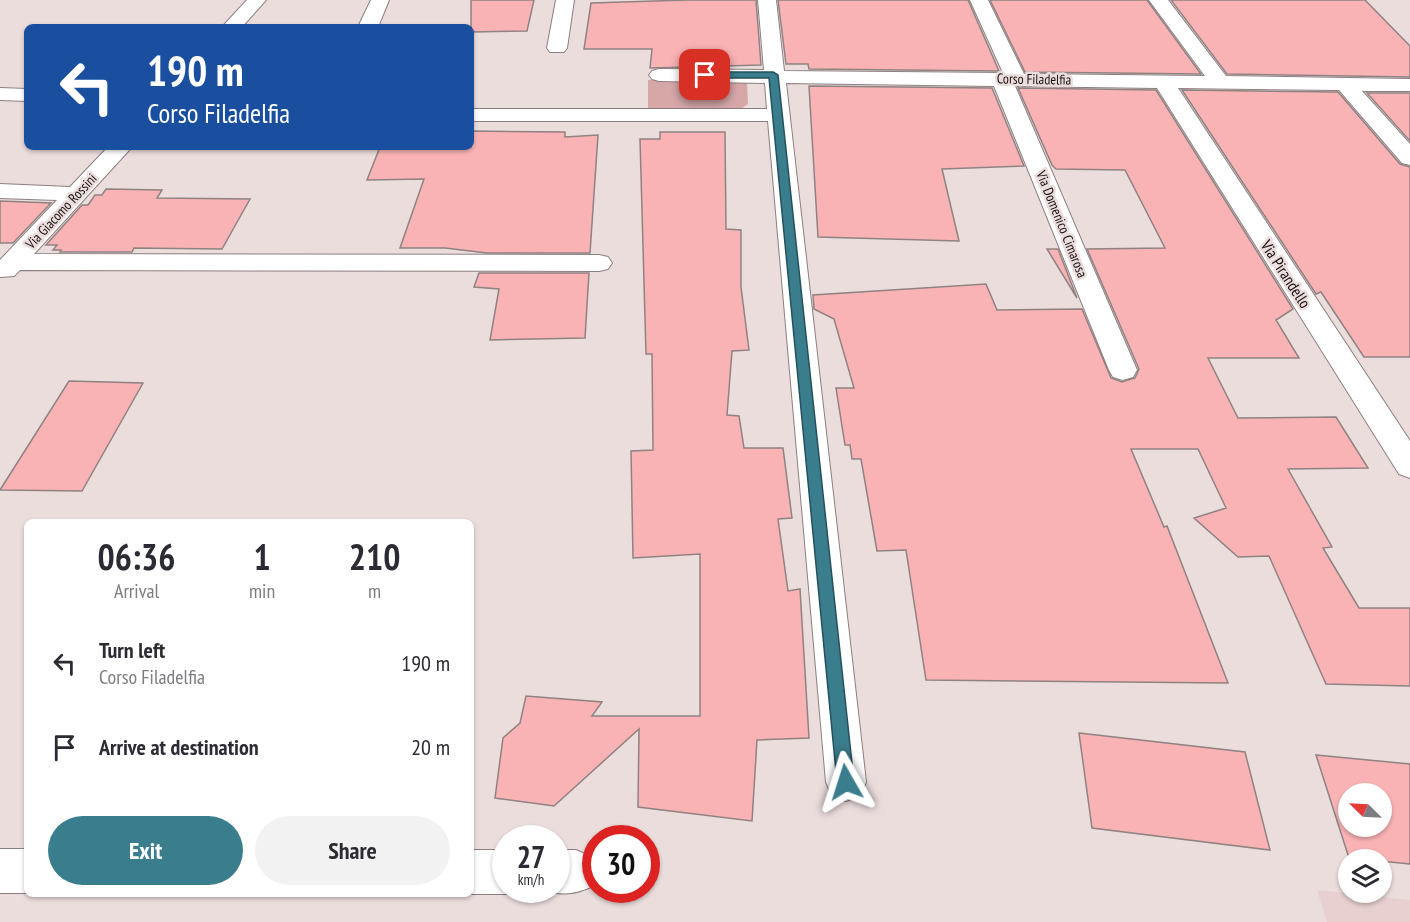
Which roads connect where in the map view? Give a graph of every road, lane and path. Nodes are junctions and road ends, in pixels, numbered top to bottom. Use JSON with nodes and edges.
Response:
{"nodes":[{"id":1,"x":257,"y":0,"type":"edge"},
{"id":2,"x":380,"y":0,"type":"edge"},
{"id":3,"x":565,"y":0,"type":"edge"},
{"id":4,"x":767,"y":0,"type":"edge"},
{"id":5,"x":979,"y":0,"type":"edge"},
{"id":6,"x":1158,"y":0,"type":"edge"},
{"id":7,"x":235,"y":24,"type":"edge"},
{"id":8,"x":369,"y":24,"type":"edge"},
{"id":9,"x":556,"y":48,"type":"dead end"},
{"id":10,"x":659,"y":75,"type":"dead end"},
{"id":11,"x":773,"y":75,"type":"junction"},
{"id":12,"x":1009,"y":79,"type":"junction"},
{"id":13,"x":1163,"y":81,"type":"junction"},
{"id":14,"x":1220,"y":82,"type":"junction"},
{"id":15,"x":1345,"y":84,"type":"junction"},
{"id":16,"x":1410,"y":85,"type":"edge"},
{"id":17,"x":0,"y":94,"type":"edge"},
{"id":18,"x":24,"y":95,"type":"edge"},
{"id":19,"x":474,"y":115,"type":"edge"},
{"id":20,"x":777,"y":115,"type":"junction"},
{"id":21,"x":118,"y":150,"type":"edge"},
{"id":22,"x":1410,"y":158,"type":"edge"},
{"id":23,"x":0,"y":191,"type":"edge"},
{"id":24,"x":77,"y":194,"type":"junction"},
{"id":25,"x":599,"y":263,"type":"dead end"},
{"id":26,"x":7,"y":268,"type":"edge"},
{"id":27,"x":1123,"y":370,"type":"dead end"},
{"id":28,"x":1410,"y":466,"type":"edge"},
{"id":29,"x":846,"y":782,"type":"dead end"},
{"id":30,"x":0,"y":871,"type":"edge"},
{"id":31,"x":24,"y":871,"type":"edge"},
{"id":32,"x":474,"y":872,"type":"edge"},
{"id":33,"x":492,"y":872,"type":"edge"}],
"edges":[{"from":1,"to":7,"type":"street"},
{"from":2,"to":8,"type":"street"},
{"from":3,"to":9,"type":"street"},
{"from":4,"to":11,"type":"street"},
{"from":5,"to":12,"type":"street","name":"Via Domenico Cimarosa"},
{"from":6,"to":14,"type":"street"},
{"from":10,"to":11,"type":"street","name":"Corso Filadelfia"},
{"from":11,"to":12,"type":"street","name":"Corso Filadelfia"},
{"from":11,"to":20,"type":"street"},
{"from":12,"to":13,"type":"street","name":"Corso Filadelfia"},
{"from":12,"to":27,"type":"street","name":"Via Domenico Cimarosa"},
{"from":13,"to":14,"type":"street","name":"Corso Filadelfia"},
{"from":13,"to":28,"type":"street","name":"Via Pirandello"},
{"from":14,"to":15,"type":"street","name":"Corso Filadelfia"},
{"from":15,"to":16,"type":"street","name":"Corso Filadelfia"},
{"from":15,"to":22,"type":"street"},
{"from":17,"to":18,"type":"street"},
{"from":19,"to":20,"type":"street"},
{"from":20,"to":29,"type":"street"},
{"from":21,"to":24,"type":"street","name":"Via Giacomo Rossini"},
{"from":23,"to":24,"type":"street"},
{"from":24,"to":26,"type":"street","name":"Via Giacomo Rossini"},
{"from":25,"to":26,"type":"street"},
{"from":30,"to":31,"type":"street"},
{"from":32,"to":33,"type":"street"}]}
